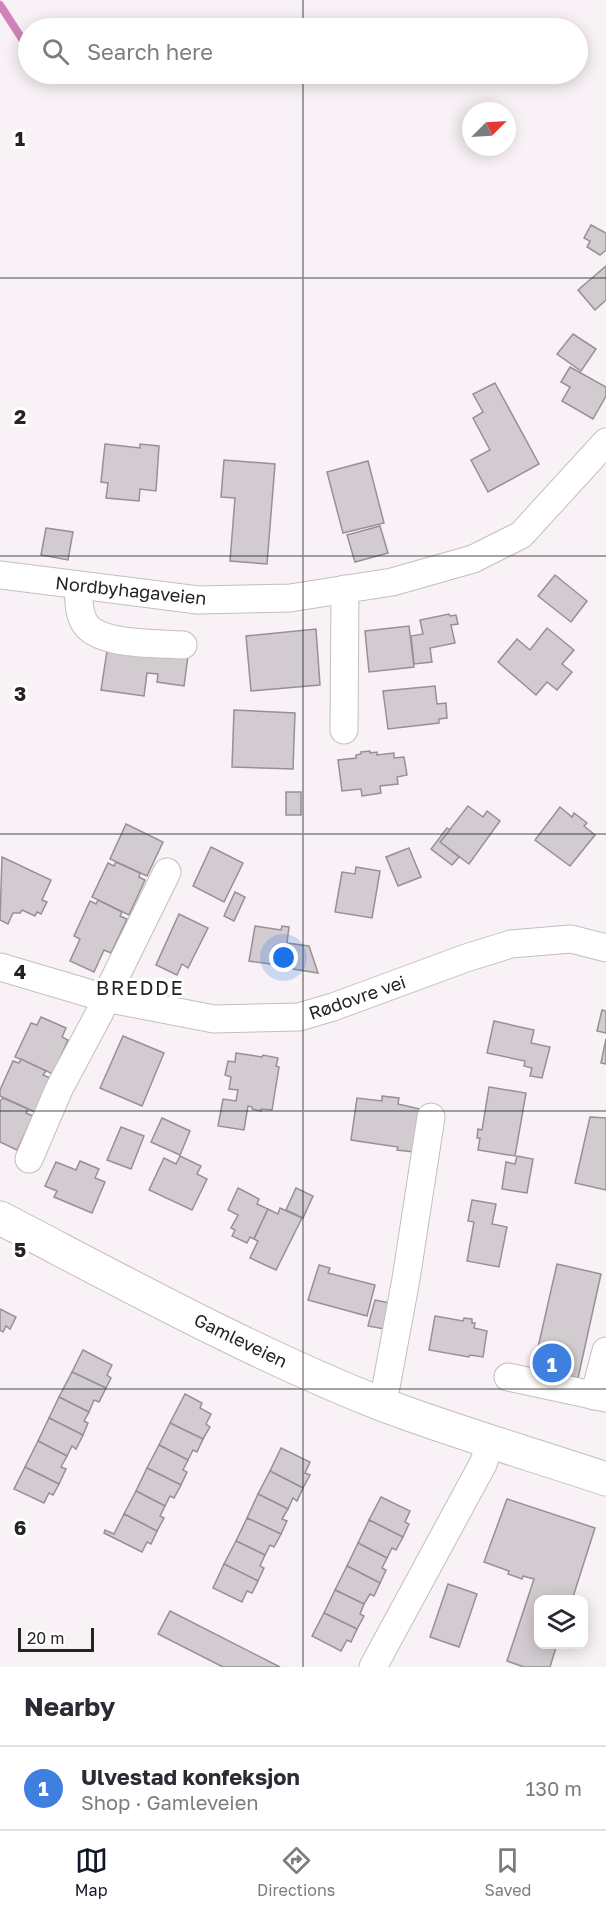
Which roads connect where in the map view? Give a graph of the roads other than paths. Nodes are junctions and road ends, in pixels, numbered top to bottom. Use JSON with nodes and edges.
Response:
{"nodes":[{"id":1,"x":606,"y":442,"type":"edge"},
{"id":2,"x":0,"y":575,"type":"edge"},
{"id":3,"x":78,"y":585,"type":"junction"},
{"id":4,"x":345,"y":589,"type":"junction"},
{"id":5,"x":183,"y":645,"type":"dead end"},
{"id":6,"x":345,"y":730,"type":"dead end"},
{"id":7,"x":167,"y":872,"type":"dead end"},
{"id":8,"x":606,"y":948,"type":"edge"},
{"id":9,"x":0,"y":967,"type":"edge"},
{"id":10,"x":105,"y":998,"type":"junction"},
{"id":11,"x":431,"y":1117,"type":"dead end"},
{"id":12,"x":29,"y":1159,"type":"dead end"},
{"id":13,"x":0,"y":1218,"type":"edge"},
{"id":14,"x":606,"y":1351,"type":"edge"},
{"id":15,"x":508,"y":1377,"type":"dead end"},
{"id":16,"x":600,"y":1397,"type":"edge"},
{"id":17,"x":380,"y":1403,"type":"junction"},
{"id":18,"x":491,"y":1442,"type":"junction"},
{"id":19,"x":606,"y":1479,"type":"edge"},
{"id":20,"x":373,"y":1667,"type":"edge"}],
"edges":[{"from":1,"to":4,"type":"street","name":"Nordbyhagaveien"},
{"from":2,"to":3,"type":"street","name":"Nordbyhagaveien"},
{"from":3,"to":4,"type":"street","name":"Nordbyhagaveien"},
{"from":3,"to":5,"type":"street"},
{"from":4,"to":6,"type":"street"},
{"from":7,"to":10,"type":"street"},
{"from":8,"to":10,"type":"street","name":"Rødovre vei"},
{"from":9,"to":10,"type":"street","name":"Rødovre vei"},
{"from":10,"to":12,"type":"street"},
{"from":11,"to":17,"type":"street"},
{"from":13,"to":17,"type":"main road","name":"Gamleveien"},
{"from":14,"to":16,"type":"street"},
{"from":15,"to":16,"type":"street"},
{"from":17,"to":18,"type":"main road","name":"Gamleveien"},
{"from":18,"to":19,"type":"main road","name":"Gamleveien"},
{"from":18,"to":20,"type":"street"}]}
